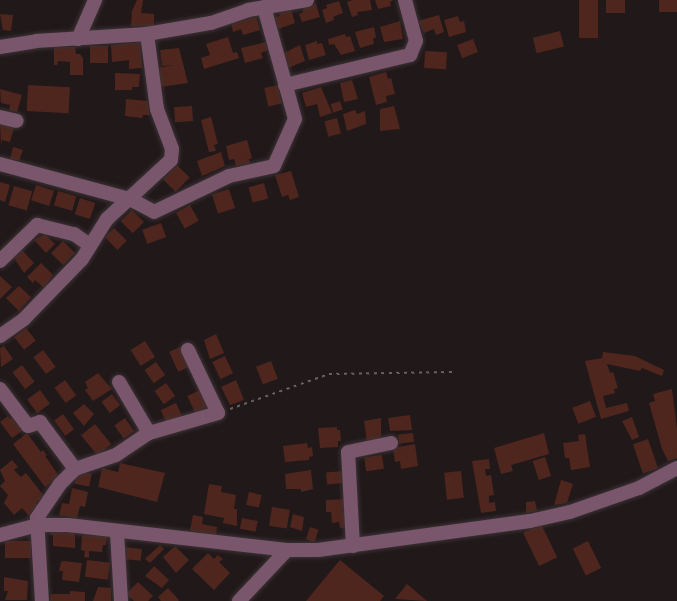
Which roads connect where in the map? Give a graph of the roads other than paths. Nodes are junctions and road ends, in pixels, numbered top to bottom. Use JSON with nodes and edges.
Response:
{"nodes":[{"id":1,"x":95,"y":0,"type":"edge"},
{"id":2,"x":307,"y":0,"type":"edge"},
{"id":3,"x":405,"y":0,"type":"edge"},
{"id":4,"x":264,"y":7,"type":"junction"},
{"id":5,"x":147,"y":34,"type":"junction"},
{"id":6,"x":78,"y":39,"type":"junction"},
{"id":7,"x":0,"y":47,"type":"edge"},
{"id":8,"x":285,"y":84,"type":"junction"},
{"id":9,"x":0,"y":117,"type":"edge"},
{"id":10,"x":17,"y":122,"type":"dead end"},
{"id":11,"x":0,"y":164,"type":"edge"},
{"id":12,"x":130,"y":199,"type":"junction"},
{"id":13,"x":90,"y":246,"type":"junction"},
{"id":14,"x":0,"y":261,"type":"edge"},
{"id":15,"x":0,"y":336,"type":"edge"},
{"id":16,"x":188,"y":350,"type":"dead end"},
{"id":17,"x":118,"y":382,"type":"dead end"},
{"id":18,"x":0,"y":389,"type":"edge"},
{"id":19,"x":148,"y":434,"type":"junction"},
{"id":20,"x":391,"y":443,"type":"dead end"},
{"id":21,"x":677,"y":468,"type":"edge"},
{"id":22,"x":75,"y":469,"type":"junction"},
{"id":23,"x":37,"y":525,"type":"junction"},
{"id":24,"x":117,"y":532,"type":"junction"},
{"id":25,"x":0,"y":535,"type":"edge"},
{"id":26,"x":353,"y":546,"type":"junction"},
{"id":27,"x":287,"y":550,"type":"junction"},
{"id":28,"x":42,"y":601,"type":"edge"},
{"id":29,"x":121,"y":601,"type":"edge"},
{"id":30,"x":239,"y":601,"type":"edge"}],
"edges":[{"from":1,"to":6,"type":"street"},
{"from":2,"to":4,"type":"street"},
{"from":3,"to":8,"type":"street"},
{"from":4,"to":5,"type":"street"},
{"from":4,"to":8,"type":"street"},
{"from":5,"to":6,"type":"street"},
{"from":5,"to":12,"type":"street"},
{"from":6,"to":7,"type":"street"},
{"from":8,"to":12,"type":"street"},
{"from":9,"to":10,"type":"street"},
{"from":11,"to":12,"type":"street"},
{"from":12,"to":13,"type":"street"},
{"from":13,"to":14,"type":"street"},
{"from":13,"to":15,"type":"street"},
{"from":16,"to":19,"type":"street"},
{"from":17,"to":19,"type":"street"},
{"from":18,"to":22,"type":"street"},
{"from":19,"to":22,"type":"street"},
{"from":20,"to":26,"type":"street"},
{"from":21,"to":26,"type":"street"},
{"from":22,"to":23,"type":"street"},
{"from":23,"to":24,"type":"street"},
{"from":23,"to":25,"type":"street"},
{"from":23,"to":28,"type":"street"},
{"from":24,"to":27,"type":"street"},
{"from":24,"to":29,"type":"street"},
{"from":26,"to":27,"type":"street"},
{"from":27,"to":30,"type":"street"}]}
